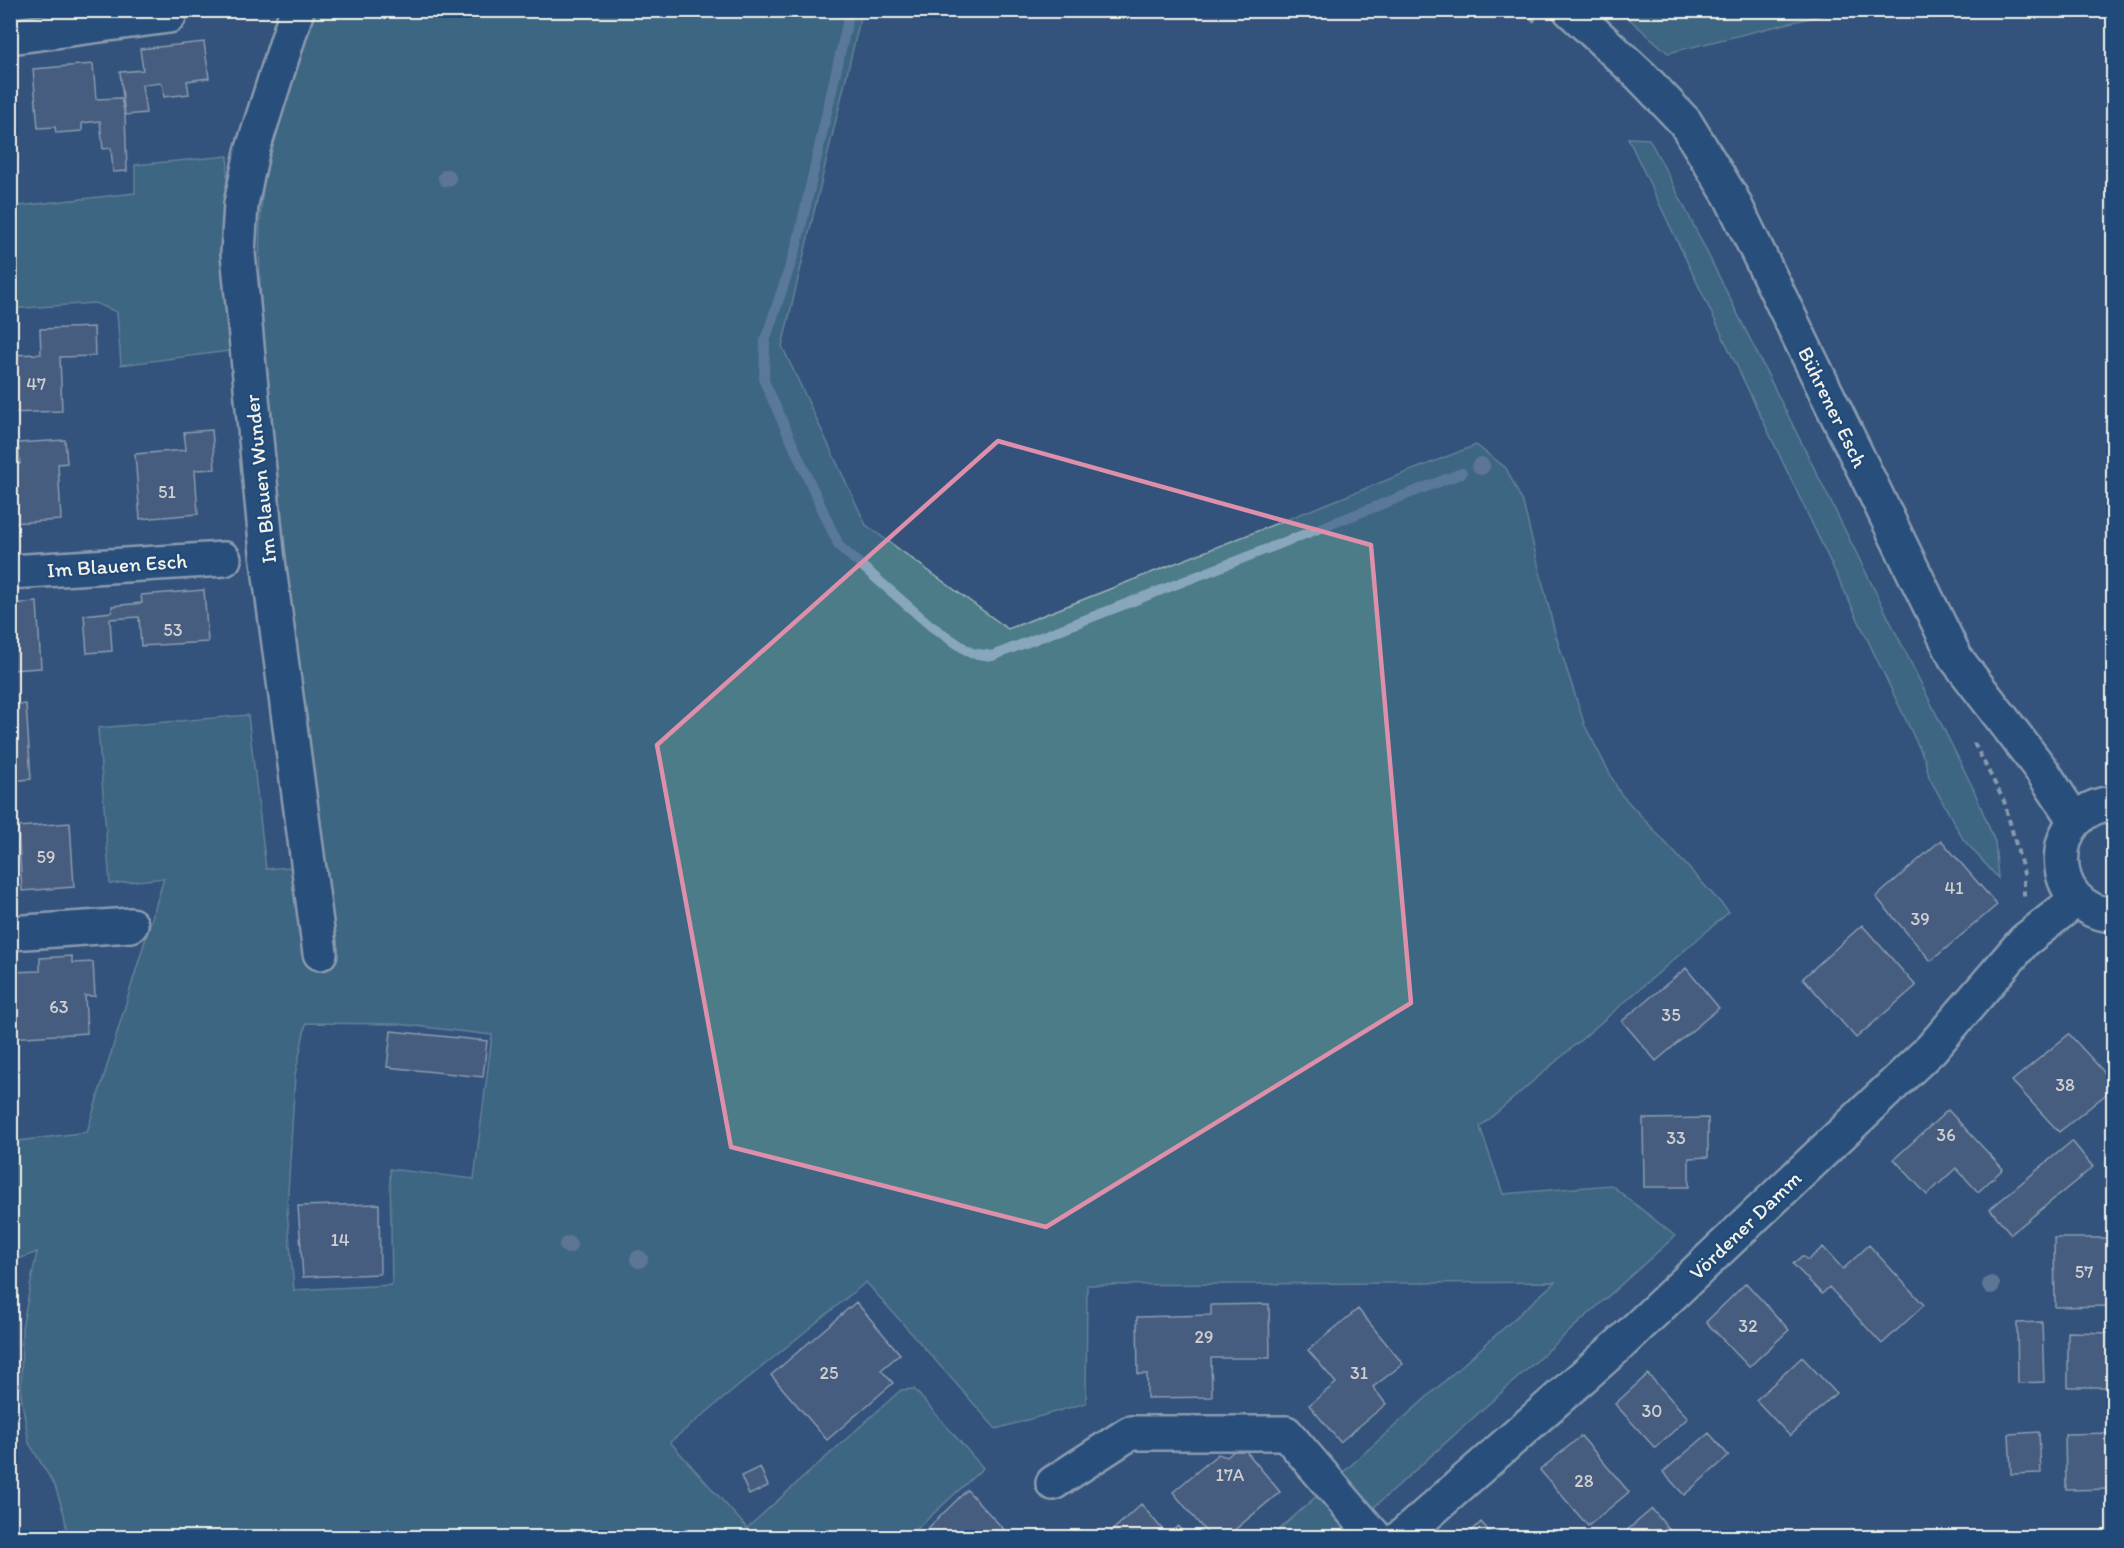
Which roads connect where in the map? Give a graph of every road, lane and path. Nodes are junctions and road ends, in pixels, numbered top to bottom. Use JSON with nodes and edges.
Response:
{"nodes":[{"id":1,"x":297,"y":10,"type":"edge"},
{"id":2,"x":1570,"y":10,"type":"edge"},
{"id":3,"x":169,"y":16,"type":"dead end"},
{"id":4,"x":10,"y":37,"type":"edge"},
{"id":5,"x":224,"y":559,"type":"dead end"},
{"id":6,"x":10,"y":572,"type":"edge"},
{"id":7,"x":2114,"y":803,"type":"edge"},
{"id":8,"x":2075,"y":821,"type":"junction"},
{"id":9,"x":2077,"y":899,"type":"junction"},
{"id":10,"x":2114,"y":915,"type":"edge"},
{"id":11,"x":130,"y":925,"type":"dead end"},
{"id":12,"x":10,"y":933,"type":"edge"},
{"id":13,"x":320,"y":953,"type":"dead end"},
{"id":14,"x":1053,"y":1483,"type":"dead end"},
{"id":15,"x":1376,"y":1538,"type":"edge"},
{"id":16,"x":1400,"y":1538,"type":"edge"}],
"edges":[{"from":1,"to":13,"type":"street","name":"Im Blauen Wunder"},
{"from":2,"to":8,"type":"street","name":"Bührener Esch"},
{"from":3,"to":4,"type":"street"},
{"from":5,"to":6,"type":"street","name":"Im Blauen Esch"},
{"from":7,"to":8,"type":"street"},
{"from":8,"to":9,"type":"street"},
{"from":9,"to":10,"type":"street"},
{"from":9,"to":16,"type":"street","name":"Vördener Damm"},
{"from":11,"to":12,"type":"street"},
{"from":14,"to":15,"type":"street"}]}
